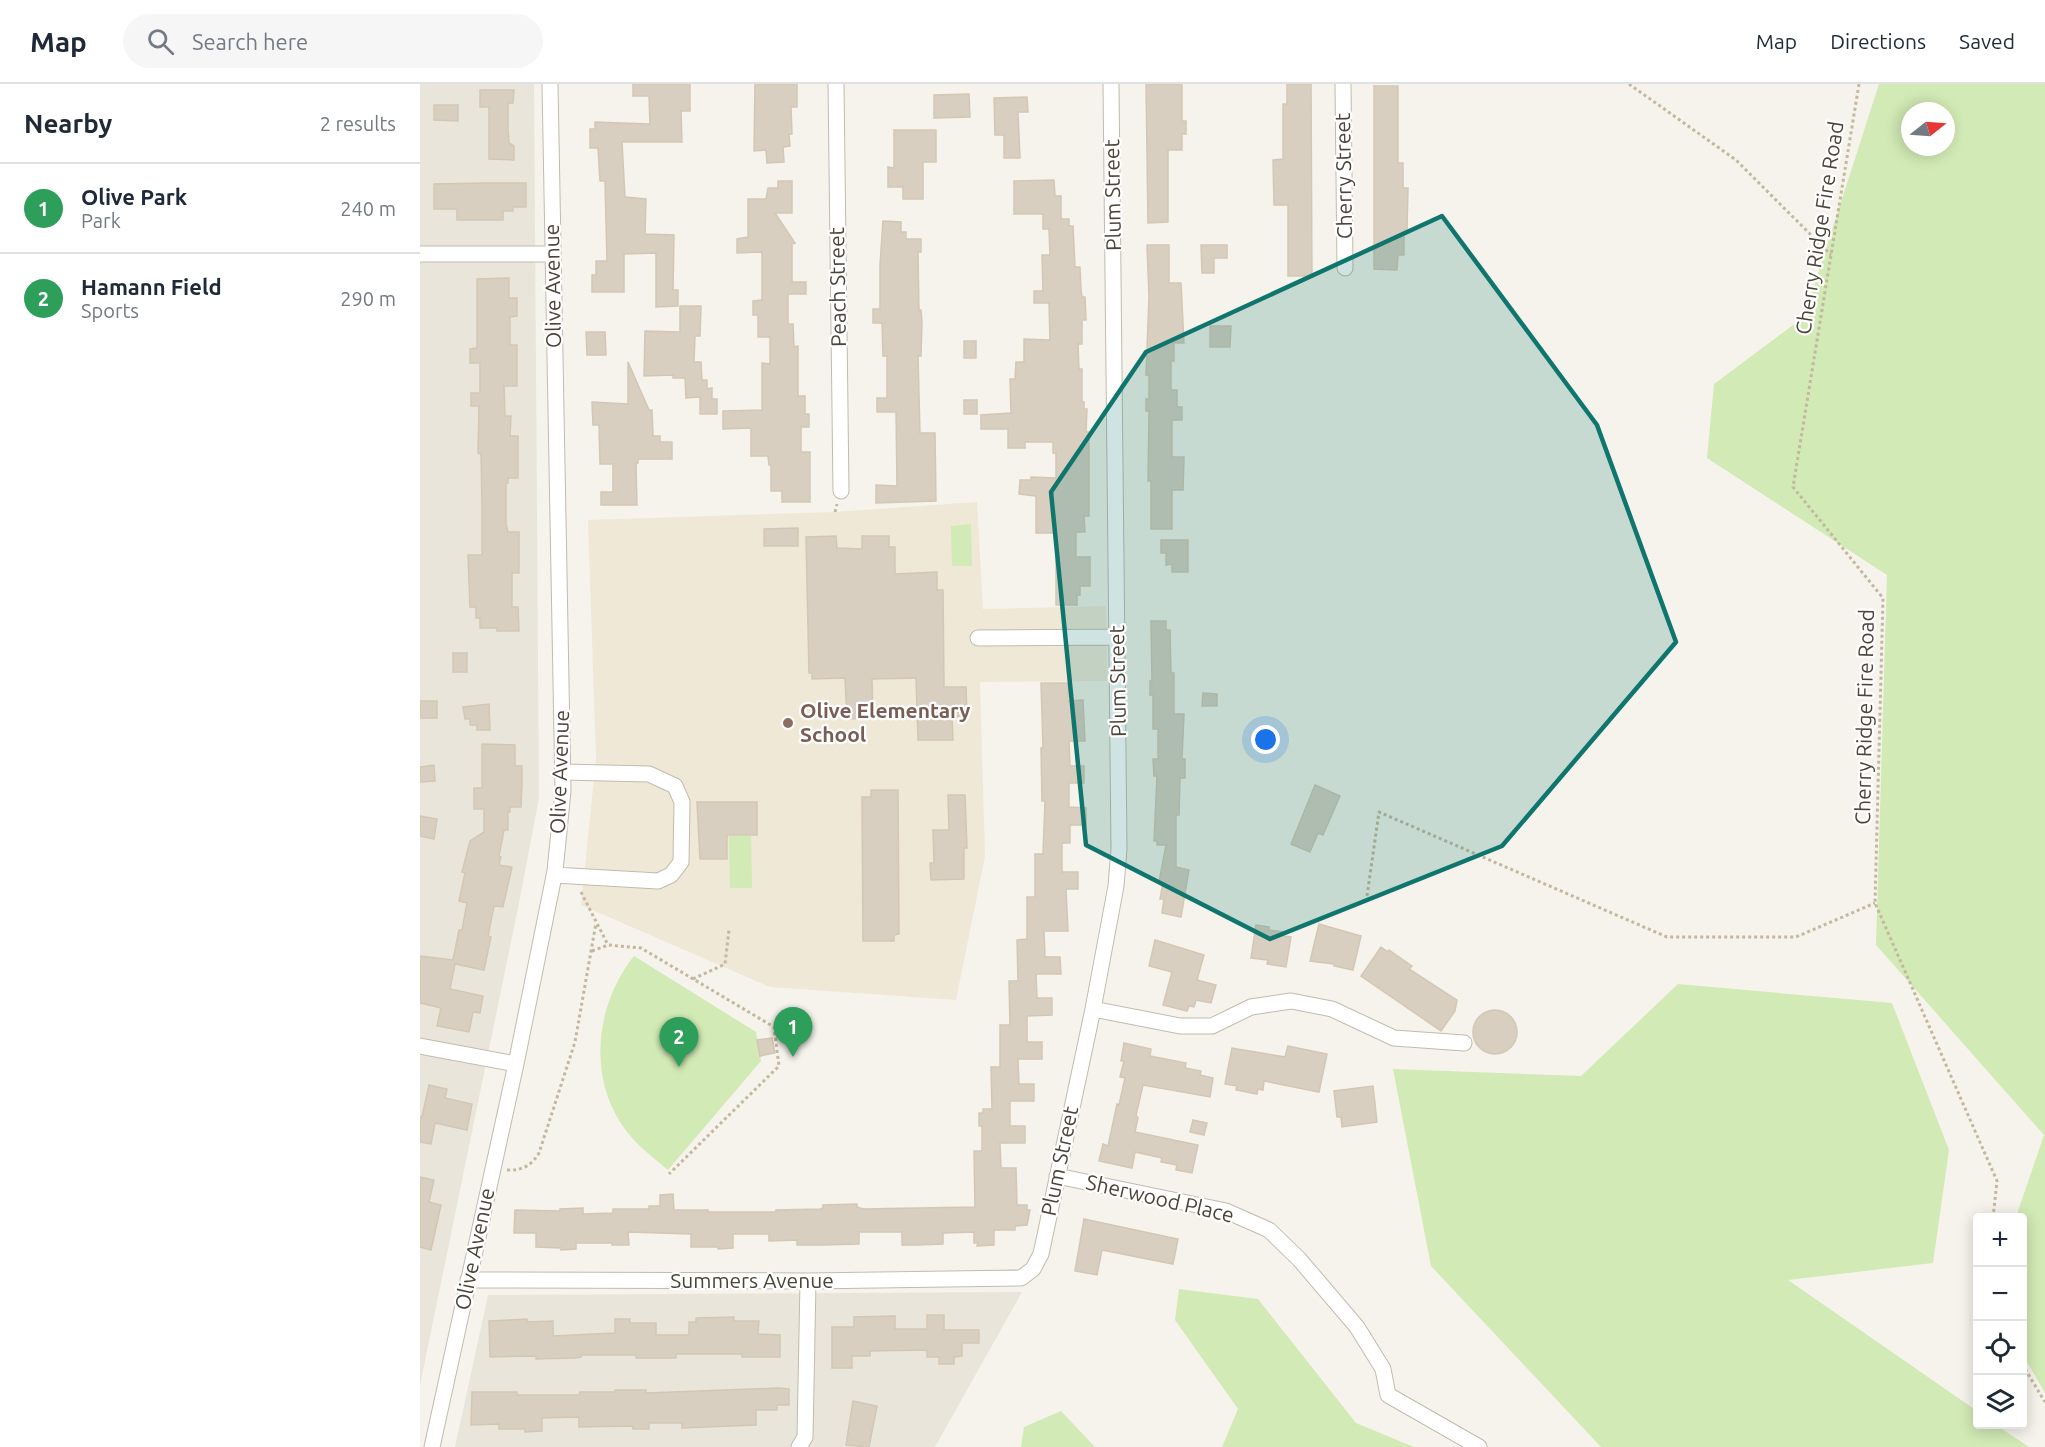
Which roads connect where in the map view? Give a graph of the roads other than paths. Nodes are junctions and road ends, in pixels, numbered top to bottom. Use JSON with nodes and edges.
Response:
{"nodes":[{"id":1,"x":550,"y":84,"type":"edge"},
{"id":2,"x":836,"y":84,"type":"edge"},
{"id":3,"x":1111,"y":84,"type":"edge"},
{"id":4,"x":1343,"y":84,"type":"edge"},
{"id":5,"x":420,"y":254,"type":"edge"},
{"id":6,"x":552,"y":254,"type":"junction"},
{"id":7,"x":1345,"y":268,"type":"dead end"},
{"id":8,"x":841,"y":491,"type":"dead end"},
{"id":9,"x":1117,"y":637,"type":"junction"},
{"id":10,"x":978,"y":638,"type":"dead end"},
{"id":11,"x":562,"y":772,"type":"junction"},
{"id":12,"x":554,"y":875,"type":"junction"},
{"id":13,"x":1093,"y":1009,"type":"junction"},
{"id":14,"x":1464,"y":1043,"type":"dead end"},
{"id":15,"x":420,"y":1047,"type":"edge"},
{"id":16,"x":516,"y":1064,"type":"junction"},
{"id":17,"x":1057,"y":1176,"type":"junction"},
{"id":18,"x":1033,"y":1269,"type":"joint"},
{"id":19,"x":468,"y":1280,"type":"junction"},
{"id":20,"x":808,"y":1281,"type":"junction"},
{"id":21,"x":432,"y":1447,"type":"edge"},
{"id":22,"x":799,"y":1447,"type":"edge"},
{"id":23,"x":1479,"y":1447,"type":"edge"}],
"edges":[{"from":1,"to":6,"type":"street","name":"Olive Avenue"},
{"from":2,"to":8,"type":"street","name":"Peach Street"},
{"from":3,"to":9,"type":"street","name":"Plum Street"},
{"from":4,"to":7,"type":"street","name":"Cherry Street"},
{"from":5,"to":6,"type":"street"},
{"from":6,"to":11,"type":"street","name":"Olive Avenue"},
{"from":9,"to":10,"type":"street"},
{"from":9,"to":13,"type":"street","name":"Plum Street"},
{"from":11,"to":12,"type":"street","name":"Olive Avenue"},
{"from":11,"to":12,"type":"street"},
{"from":12,"to":16,"type":"street","name":"Olive Avenue"},
{"from":13,"to":14,"type":"street"},
{"from":13,"to":17,"type":"street","name":"Plum Street"},
{"from":15,"to":16,"type":"street"},
{"from":16,"to":19,"type":"street","name":"Olive Avenue"},
{"from":17,"to":18,"type":"street","name":"Plum Street"},
{"from":17,"to":23,"type":"street","name":"Sherwood Place"},
{"from":18,"to":20,"type":"street","name":"Summers Avenue"},
{"from":19,"to":20,"type":"street","name":"Summers Avenue"},
{"from":19,"to":21,"type":"street","name":"Olive Avenue"},
{"from":20,"to":22,"type":"street"}]}
